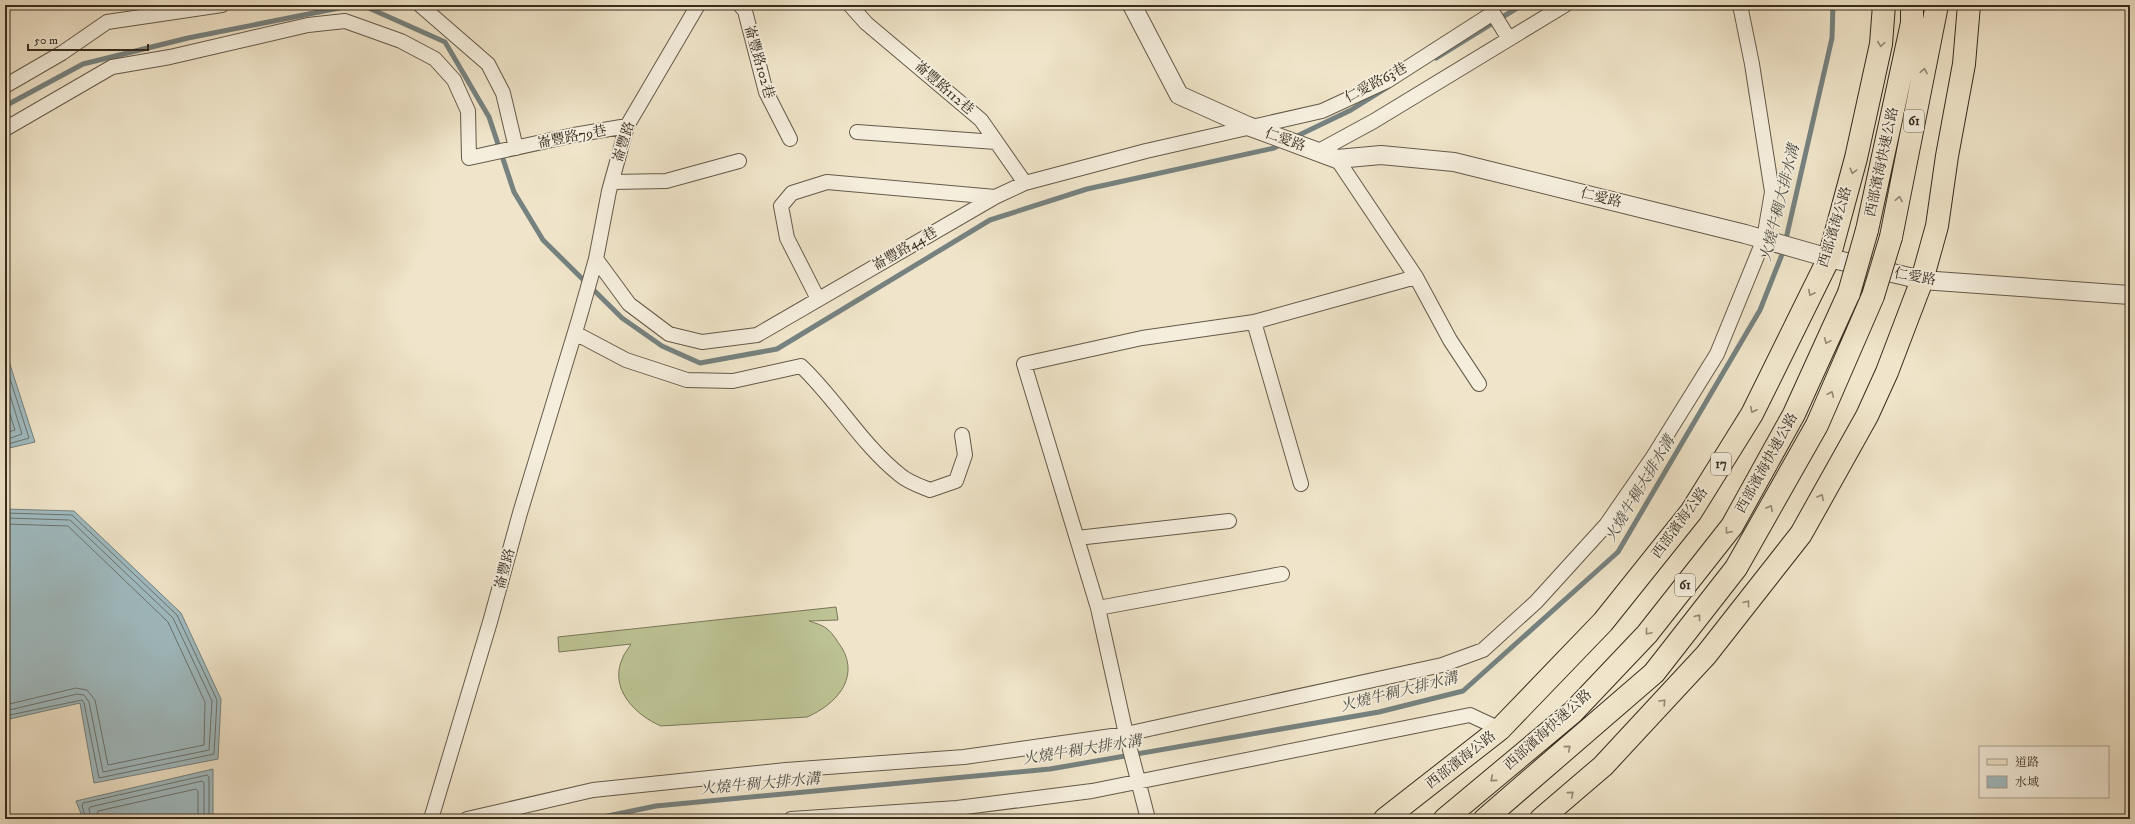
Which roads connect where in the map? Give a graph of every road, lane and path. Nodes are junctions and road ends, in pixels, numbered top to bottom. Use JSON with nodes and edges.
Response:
{"nodes":[{"id":1,"x":222,"y":5,"type":"edge"},
{"id":2,"x":420,"y":5,"type":"edge"},
{"id":3,"x":698,"y":5,"type":"edge"},
{"id":4,"x":740,"y":5,"type":"edge"},
{"id":5,"x":850,"y":5,"type":"edge"},
{"id":6,"x":1132,"y":5,"type":"edge"},
{"id":7,"x":1565,"y":5,"type":"edge"},
{"id":8,"x":1740,"y":5,"type":"edge"},
{"id":9,"x":1884,"y":5,"type":"edge"},
{"id":10,"x":1912,"y":5,"type":"edge"},
{"id":11,"x":1937,"y":5,"type":"edge"},
{"id":12,"x":1970,"y":5,"type":"edge"},
{"id":13,"x":1509,"y":40,"type":"junction"},
{"id":14,"x":5,"y":86,"type":"edge"},
{"id":15,"x":627,"y":126,"type":"junction"},
{"id":16,"x":1248,"y":126,"type":"junction"},
{"id":17,"x":5,"y":129,"type":"edge"},
{"id":18,"x":857,"y":132,"type":"dead end"},
{"id":19,"x":790,"y":139,"type":"dead end"},
{"id":20,"x":996,"y":142,"type":"junction"},
{"id":21,"x":516,"y":148,"type":"junction"},
{"id":22,"x":1317,"y":152,"type":"junction"},
{"id":23,"x":1337,"y":159,"type":"junction"},
{"id":24,"x":739,"y":161,"type":"dead end"},
{"id":25,"x":612,"y":182,"type":"junction"},
{"id":26,"x":1025,"y":183,"type":"junction"},
{"id":27,"x":995,"y":197,"type":"junction"},
{"id":28,"x":1764,"y":239,"type":"junction"},
{"id":29,"x":1829,"y":258,"type":"junction"},
{"id":30,"x":594,"y":265,"type":"junction"},
{"id":31,"x":1416,"y":278,"type":"junction"},
{"id":32,"x":1922,"y":280,"type":"junction"},
{"id":33,"x":2130,"y":295,"type":"edge"},
{"id":34,"x":818,"y":299,"type":"junction"},
{"id":35,"x":1254,"y":322,"type":"junction"},
{"id":36,"x":575,"y":333,"type":"junction"},
{"id":37,"x":1479,"y":384,"type":"dead end"},
{"id":38,"x":962,"y":435,"type":"dead end"},
{"id":39,"x":1301,"y":484,"type":"dead end"},
{"id":40,"x":1229,"y":521,"type":"dead end"},
{"id":41,"x":1077,"y":538,"type":"junction"},
{"id":42,"x":1282,"y":574,"type":"dead end"},
{"id":43,"x":1098,"y":608,"type":"junction"},
{"id":44,"x":1500,"y":729,"type":"junction"},
{"id":45,"x":1126,"y":734,"type":"junction"},
{"id":46,"x":1139,"y":783,"type":"junction"},
{"id":47,"x":431,"y":819,"type":"edge"},
{"id":48,"x":467,"y":819,"type":"edge"},
{"id":49,"x":791,"y":819,"type":"edge"},
{"id":50,"x":1148,"y":819,"type":"edge"},
{"id":51,"x":1385,"y":819,"type":"edge"},
{"id":52,"x":1445,"y":819,"type":"edge"},
{"id":53,"x":1485,"y":819,"type":"edge"},
{"id":54,"x":1541,"y":819,"type":"edge"}],
"edges":[{"from":1,"to":14,"type":"street"},
{"from":2,"to":21,"type":"street"},
{"from":3,"to":15,"type":"street","name":"崙豐路"},
{"from":4,"to":19,"type":"street","name":"崙豐路102巷"},
{"from":5,"to":20,"type":"street","name":"崙豐路112巷"},
{"from":6,"to":16,"type":"street","name":"仁愛路"},
{"from":7,"to":13,"type":"street"},
{"from":8,"to":28,"type":"street"},
{"from":9,"to":29,"type":"main road","name":"西部濱海公路","number":"17","one_way":true},
{"from":10,"to":52,"type":"main road","name":"西部濱海快速公路","number":"61","one_way":true,"bridge":true},
{"from":53,"to":11,"type":"main road","name":"西部濱海快速公路","number":"61","one_way":true,"bridge":true},
{"from":12,"to":32,"type":"main road"},
{"from":13,"to":16,"type":"street","name":"仁愛路63巷"},
{"from":13,"to":22,"type":"street"},
{"from":15,"to":21,"type":"street","name":"崙豐路79巷"},
{"from":15,"to":25,"type":"street","name":"崙豐路"},
{"from":16,"to":22,"type":"street","name":"仁愛路"},
{"from":16,"to":26,"type":"street","name":"崙豐路44巷"},
{"from":17,"to":21,"type":"street","name":"崙豐路79巷"},
{"from":18,"to":20,"type":"street"},
{"from":20,"to":26,"type":"street","name":"崙豐路112巷"},
{"from":22,"to":23,"type":"street","name":"仁愛路"},
{"from":23,"to":28,"type":"street","name":"仁愛路"},
{"from":23,"to":31,"type":"street"},
{"from":24,"to":25,"type":"street"},
{"from":25,"to":30,"type":"street","name":"崙豐路"},
{"from":26,"to":27,"type":"street","name":"崙豐路44巷"},
{"from":27,"to":34,"type":"street","name":"崙豐路44巷"},
{"from":27,"to":34,"type":"street"},
{"from":28,"to":29,"type":"street","name":"仁愛路"},
{"from":28,"to":45,"type":"street"},
{"from":29,"to":32,"type":"street","name":"仁愛路"},
{"from":29,"to":44,"type":"main road","name":"西部濱海公路","number":"17","one_way":true},
{"from":30,"to":34,"type":"street","name":"崙豐路44巷"},
{"from":30,"to":36,"type":"street","name":"崙豐路"},
{"from":31,"to":35,"type":"street"},
{"from":31,"to":37,"type":"street"},
{"from":32,"to":33,"type":"street","name":"仁愛路"},
{"from":54,"to":32,"type":"main road","one_way":true},
{"from":35,"to":39,"type":"street"},
{"from":35,"to":41,"type":"street"},
{"from":36,"to":38,"type":"street"},
{"from":36,"to":47,"type":"street","name":"崙豐路"},
{"from":40,"to":41,"type":"street"},
{"from":41,"to":43,"type":"street"},
{"from":42,"to":43,"type":"street"},
{"from":43,"to":45,"type":"street"},
{"from":44,"to":46,"type":"street"},
{"from":44,"to":51,"type":"main road","name":"西部濱海公路","number":"17"},
{"from":45,"to":46,"type":"street"},
{"from":45,"to":48,"type":"street"},
{"from":46,"to":49,"type":"street"},
{"from":46,"to":50,"type":"street"}]}
